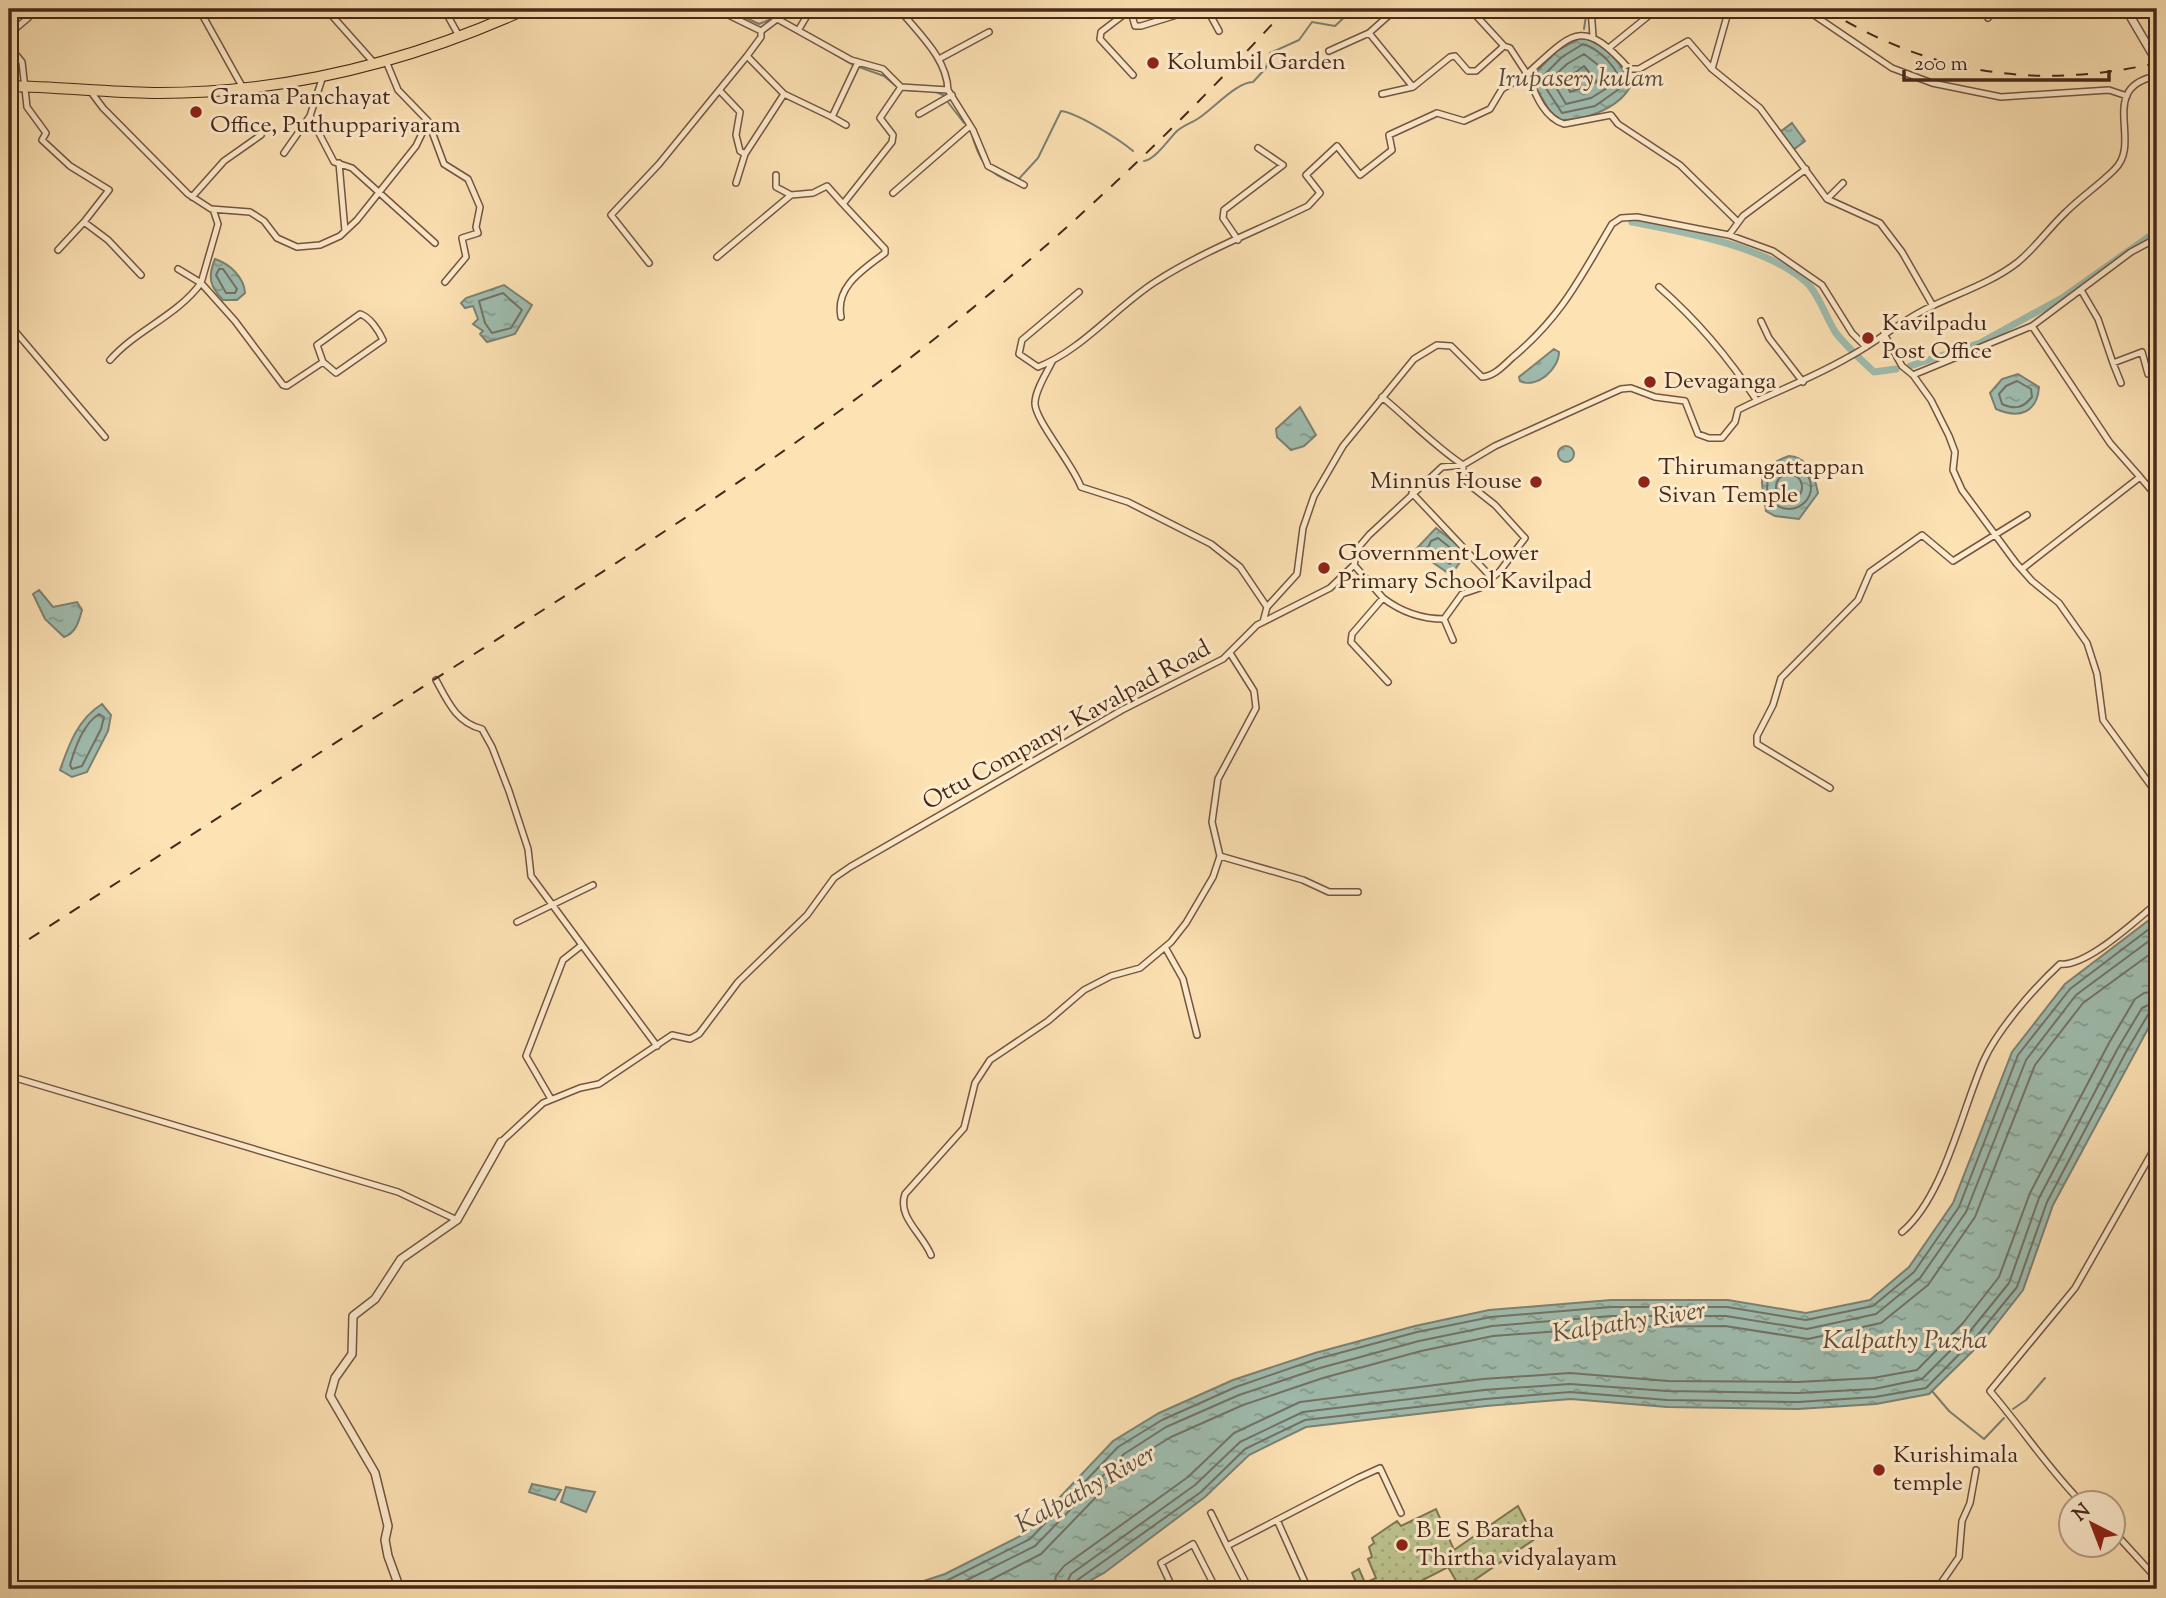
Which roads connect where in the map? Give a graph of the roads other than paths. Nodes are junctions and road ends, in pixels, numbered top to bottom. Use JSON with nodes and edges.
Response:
{"nodes":[{"id":1,"x":24,"y":9,"type":"edge"},
{"id":2,"x":199,"y":9,"type":"edge"},
{"id":3,"x":326,"y":9,"type":"edge"},
{"id":4,"x":444,"y":9,"type":"edge"},
{"id":5,"x":526,"y":9,"type":"edge"},
{"id":6,"x":716,"y":9,"type":"edge"},
{"id":7,"x":811,"y":9,"type":"edge"},
{"id":8,"x":899,"y":9,"type":"edge"},
{"id":9,"x":1196,"y":9,"type":"edge"},
{"id":10,"x":1208,"y":9,"type":"edge"},
{"id":11,"x":1396,"y":9,"type":"edge"},
{"id":12,"x":1470,"y":9,"type":"edge"},
{"id":13,"x":1591,"y":9,"type":"edge"},
{"id":14,"x":1657,"y":9,"type":"edge"},
{"id":15,"x":1718,"y":9,"type":"edge"},
{"id":16,"x":1804,"y":9,"type":"edge"},
{"id":17,"x":1983,"y":9,"type":"edge"},
{"id":18,"x":2126,"y":9,"type":"edge"},
{"id":19,"x":1131,"y":10,"type":"edge"},
{"id":20,"x":1728,"y":11,"type":"edge"},
{"id":21,"x":1988,"y":18,"type":"dead end"},
{"id":22,"x":799,"y":29,"type":"junction"},
{"id":23,"x":761,"y":31,"type":"junction"},
{"id":24,"x":1219,"y":31,"type":"dead end"},
{"id":25,"x":989,"y":32,"type":"dead end"},
{"id":26,"x":1370,"y":33,"type":"junction"},
{"id":27,"x":9,"y":34,"type":"edge"},
{"id":28,"x":459,"y":36,"type":"junction"},
{"id":29,"x":1593,"y":36,"type":"junction"},
{"id":30,"x":9,"y":46,"type":"edge"},
{"id":31,"x":1504,"y":46,"type":"junction"},
{"id":32,"x":1610,"y":47,"type":"junction"},
{"id":33,"x":1329,"y":51,"type":"dead end"},
{"id":34,"x":2155,"y":52,"type":"edge"},
{"id":35,"x":747,"y":56,"type":"junction"},
{"id":36,"x":939,"y":59,"type":"junction"},
{"id":37,"x":858,"y":62,"type":"junction"},
{"id":38,"x":381,"y":63,"type":"junction"},
{"id":39,"x":1712,"y":69,"type":"junction"},
{"id":40,"x":1527,"y":74,"type":"junction"},
{"id":41,"x":1133,"y":75,"type":"dead end"},
{"id":42,"x":323,"y":76,"type":"junction"},
{"id":43,"x":2157,"y":76,"type":"edge"},
{"id":44,"x":9,"y":86,"type":"edge"},
{"id":45,"x":23,"y":86,"type":"junction"},
{"id":46,"x":901,"y":87,"type":"junction"},
{"id":47,"x":1413,"y":87,"type":"junction"},
{"id":48,"x":243,"y":88,"type":"junction"},
{"id":49,"x":90,"y":90,"type":"junction"},
{"id":50,"x":720,"y":91,"type":"junction"},
{"id":51,"x":950,"y":93,"type":"junction"},
{"id":52,"x":784,"y":94,"type":"junction"},
{"id":53,"x":1382,"y":94,"type":"dead end"},
{"id":54,"x":2127,"y":96,"type":"junction"},
{"id":55,"x":919,"y":114,"type":"dead end"},
{"id":56,"x":310,"y":116,"type":"junction"},
{"id":57,"x":832,"y":117,"type":"junction"},
{"id":58,"x":428,"y":121,"type":"junction"},
{"id":59,"x":846,"y":125,"type":"dead end"},
{"id":60,"x":970,"y":126,"type":"junction"},
{"id":61,"x":261,"y":135,"type":"dead end"},
{"id":62,"x":1258,"y":148,"type":"dead end"},
{"id":63,"x":284,"y":153,"type":"dead end"},
{"id":64,"x":745,"y":154,"type":"junction"},
{"id":65,"x":339,"y":163,"type":"junction"},
{"id":66,"x":1807,"y":169,"type":"junction"},
{"id":67,"x":776,"y":175,"type":"dead end"},
{"id":68,"x":736,"y":183,"type":"dead end"},
{"id":69,"x":1843,"y":183,"type":"dead end"},
{"id":70,"x":1022,"y":185,"type":"dead end"},
{"id":71,"x":378,"y":191,"type":"junction"},
{"id":72,"x":893,"y":193,"type":"dead end"},
{"id":73,"x":791,"y":195,"type":"junction"},
{"id":74,"x":192,"y":197,"type":"junction"},
{"id":75,"x":1827,"y":199,"type":"junction"},
{"id":76,"x":843,"y":204,"type":"junction"},
{"id":77,"x":213,"y":209,"type":"junction"},
{"id":78,"x":84,"y":222,"type":"junction"},
{"id":79,"x":1738,"y":222,"type":"junction"},
{"id":80,"x":345,"y":231,"type":"junction"},
{"id":81,"x":1729,"y":235,"type":"junction"},
{"id":82,"x":2157,"y":238,"type":"edge"},
{"id":83,"x":1238,"y":240,"type":"junction"},
{"id":84,"x":435,"y":243,"type":"dead end"},
{"id":85,"x":58,"y":250,"type":"dead end"},
{"id":86,"x":717,"y":257,"type":"dead end"},
{"id":87,"x":649,"y":263,"type":"dead end"},
{"id":88,"x":178,"y":270,"type":"dead end"},
{"id":89,"x":141,"y":275,"type":"dead end"},
{"id":90,"x":446,"y":282,"type":"dead end"},
{"id":91,"x":201,"y":283,"type":"junction"},
{"id":92,"x":1659,"y":288,"type":"dead end"},
{"id":93,"x":2081,"y":290,"type":"junction"},
{"id":94,"x":1080,"y":292,"type":"dead end"},
{"id":95,"x":1933,"y":306,"type":"junction"},
{"id":96,"x":841,"y":317,"type":"dead end"},
{"id":97,"x":1761,"y":321,"type":"dead end"},
{"id":98,"x":9,"y":324,"type":"edge"},
{"id":99,"x":2032,"y":326,"type":"junction"},
{"id":100,"x":1884,"y":334,"type":"junction"},
{"id":101,"x":1866,"y":348,"type":"junction"},
{"id":102,"x":110,"y":360,"type":"dead end"},
{"id":103,"x":323,"y":362,"type":"junction"},
{"id":104,"x":1052,"y":362,"type":"junction"},
{"id":105,"x":2113,"y":363,"type":"junction"},
{"id":106,"x":2148,"y":374,"type":"dead end"},
{"id":107,"x":1913,"y":375,"type":"junction"},
{"id":108,"x":1803,"y":382,"type":"junction"},
{"id":109,"x":2121,"y":383,"type":"dead end"},
{"id":110,"x":1382,"y":397,"type":"junction"},
{"id":111,"x":1757,"y":401,"type":"junction"},
{"id":112,"x":105,"y":437,"type":"dead end"},
{"id":113,"x":1463,"y":465,"type":"junction"},
{"id":114,"x":2140,"y":477,"type":"junction"},
{"id":115,"x":1412,"y":493,"type":"junction"},
{"id":116,"x":2157,"y":497,"type":"edge"},
{"id":117,"x":2027,"y":515,"type":"dead end"},
{"id":118,"x":1995,"y":537,"type":"junction"},
{"id":119,"x":1354,"y":565,"type":"junction"},
{"id":120,"x":2022,"y":569,"type":"junction"},
{"id":121,"x":1491,"y":577,"type":"junction"},
{"id":122,"x":1383,"y":598,"type":"junction"},
{"id":123,"x":1267,"y":607,"type":"junction"},
{"id":124,"x":1444,"y":619,"type":"junction"},
{"id":125,"x":1263,"y":622,"type":"junction"},
{"id":126,"x":1453,"y":640,"type":"dead end"},
{"id":127,"x":1230,"y":653,"type":"junction"},
{"id":128,"x":436,"y":680,"type":"dead end"},
{"id":129,"x":1388,"y":682,"type":"dead end"},
{"id":130,"x":1830,"y":788,"type":"dead end"},
{"id":131,"x":2157,"y":794,"type":"edge"},
{"id":132,"x":1220,"y":856,"type":"junction"},
{"id":133,"x":593,"y":885,"type":"dead end"},
{"id":134,"x":1358,"y":892,"type":"dead end"},
{"id":135,"x":2157,"y":903,"type":"edge"},
{"id":136,"x":554,"y":906,"type":"junction"},
{"id":137,"x":517,"y":922,"type":"dead end"},
{"id":138,"x":582,"y":945,"type":"junction"},
{"id":139,"x":1165,"y":947,"type":"junction"},
{"id":140,"x":1197,"y":1035,"type":"dead end"},
{"id":141,"x":2157,"y":1043,"type":"edge"},
{"id":142,"x":657,"y":1046,"type":"junction"},
{"id":143,"x":2157,"y":1050,"type":"edge"},
{"id":144,"x":9,"y":1076,"type":"edge"},
{"id":145,"x":551,"y":1099,"type":"junction"},
{"id":146,"x":501,"y":1142,"type":"joint"},
{"id":147,"x":2157,"y":1144,"type":"edge"},
{"id":148,"x":457,"y":1220,"type":"junction"},
{"id":149,"x":1902,"y":1232,"type":"dead end"},
{"id":150,"x":931,"y":1255,"type":"dead end"},
{"id":151,"x":1976,"y":1470,"type":"dead end"},
{"id":152,"x":2071,"y":1490,"type":"edge"},
{"id":153,"x":1211,"y":1513,"type":"dead end"},
{"id":154,"x":1401,"y":1513,"type":"dead end"},
{"id":155,"x":1277,"y":1520,"type":"junction"},
{"id":156,"x":1227,"y":1546,"type":"junction"},
{"id":157,"x":2128,"y":1548,"type":"edge"},
{"id":158,"x":2157,"y":1579,"type":"edge"},
{"id":159,"x":400,"y":1589,"type":"edge"},
{"id":160,"x":1173,"y":1589,"type":"edge"},
{"id":161,"x":1216,"y":1589,"type":"edge"},
{"id":162,"x":1249,"y":1589,"type":"edge"},
{"id":163,"x":1308,"y":1589,"type":"edge"},
{"id":164,"x":1937,"y":1589,"type":"edge"},
{"id":165,"x":2060,"y":1589,"type":"edge"},
{"id":166,"x":2069,"y":1589,"type":"edge"}],
"edges":[{"from":1,"to":27,"type":"street"},
{"from":2,"to":48,"type":"street"},
{"from":3,"to":38,"type":"street"},
{"from":4,"to":28,"type":"street"},
{"from":5,"to":28,"type":"highway"},
{"from":6,"to":23,"type":"street"},
{"from":7,"to":22,"type":"street"},
{"from":8,"to":36,"type":"street"},
{"from":9,"to":19,"type":"street"},
{"from":10,"to":24,"type":"street"},
{"from":11,"to":26,"type":"street"},
{"from":12,"to":31,"type":"street"},
{"from":13,"to":29,"type":"street"},
{"from":14,"to":32,"type":"street"},
{"from":15,"to":20,"type":"street"},
{"from":16,"to":54,"type":"street"},
{"from":17,"to":21,"type":"street"},
{"from":18,"to":34,"type":"street"},
{"from":19,"to":41,"type":"street"},
{"from":20,"to":39,"type":"street"},
{"from":22,"to":23,"type":"street"},
{"from":22,"to":37,"type":"street"},
{"from":23,"to":35,"type":"street"},
{"from":25,"to":36,"type":"street"},
{"from":26,"to":33,"type":"street"},
{"from":26,"to":47,"type":"street"},
{"from":28,"to":38,"type":"highway"},
{"from":29,"to":32,"type":"street"},
{"from":29,"to":40,"type":"street"},
{"from":30,"to":45,"type":"street"},
{"from":31,"to":40,"type":"street"},
{"from":31,"to":47,"type":"street"},
{"from":32,"to":39,"type":"street"},
{"from":35,"to":50,"type":"street"},
{"from":35,"to":52,"type":"street"},
{"from":36,"to":51,"type":"street"},
{"from":37,"to":46,"type":"street"},
{"from":37,"to":57,"type":"street"},
{"from":38,"to":42,"type":"highway"},
{"from":38,"to":58,"type":"street"},
{"from":39,"to":66,"type":"street"},
{"from":40,"to":79,"type":"street"},
{"from":40,"to":83,"type":"street"},
{"from":42,"to":48,"type":"highway"},
{"from":42,"to":56,"type":"street"},
{"from":43,"to":54,"type":"street"},
{"from":44,"to":45,"type":"highway"},
{"from":45,"to":49,"type":"highway"},
{"from":45,"to":78,"type":"street"},
{"from":46,"to":51,"type":"street"},
{"from":46,"to":76,"type":"street"},
{"from":47,"to":53,"type":"street"},
{"from":48,"to":49,"type":"highway"},
{"from":49,"to":74,"type":"street"},
{"from":50,"to":64,"type":"street"},
{"from":50,"to":87,"type":"street"},
{"from":51,"to":55,"type":"street"},
{"from":51,"to":60,"type":"street"},
{"from":52,"to":57,"type":"street"},
{"from":52,"to":64,"type":"street"},
{"from":54,"to":95,"type":"street","name":"Ottu Company- Kavalpad Road"},
{"from":56,"to":63,"type":"street"},
{"from":56,"to":65,"type":"street"},
{"from":57,"to":59,"type":"street"},
{"from":58,"to":71,"type":"street"},
{"from":58,"to":90,"type":"street"},
{"from":60,"to":70,"type":"street"},
{"from":60,"to":72,"type":"street"},
{"from":61,"to":74,"type":"street"},
{"from":62,"to":83,"type":"street"},
{"from":64,"to":68,"type":"street"},
{"from":65,"to":71,"type":"street"},
{"from":65,"to":80,"type":"street"},
{"from":66,"to":75,"type":"street"},
{"from":66,"to":79,"type":"street"},
{"from":67,"to":73,"type":"street"},
{"from":69,"to":75,"type":"street"},
{"from":71,"to":80,"type":"street"},
{"from":71,"to":84,"type":"street"},
{"from":73,"to":76,"type":"street"},
{"from":73,"to":86,"type":"street"},
{"from":74,"to":77,"type":"street"},
{"from":75,"to":95,"type":"street"},
{"from":76,"to":96,"type":"street"},
{"from":77,"to":80,"type":"street"},
{"from":77,"to":91,"type":"street"},
{"from":78,"to":85,"type":"street"},
{"from":78,"to":89,"type":"street"},
{"from":79,"to":81,"type":"street"},
{"from":81,"to":101,"type":"street"},
{"from":81,"to":110,"type":"street"},
{"from":82,"to":93,"type":"street"},
{"from":83,"to":104,"type":"street"},
{"from":88,"to":91,"type":"street"},
{"from":91,"to":102,"type":"street"},
{"from":91,"to":103,"type":"street"},
{"from":92,"to":111,"type":"street"},
{"from":93,"to":99,"type":"street"},
{"from":93,"to":105,"type":"street"},
{"from":94,"to":104,"type":"street"},
{"from":95,"to":100,"type":"street","name":"Ottu Company- Kavalpad Road"},
{"from":97,"to":108,"type":"street"},
{"from":98,"to":112,"type":"street"},
{"from":99,"to":107,"type":"street"},
{"from":99,"to":114,"type":"street"},
{"from":100,"to":101,"type":"street","name":"Ottu Company- Kavalpad Road"},
{"from":100,"to":107,"type":"street"},
{"from":101,"to":108,"type":"street","name":"Ottu Company- Kavalpad Road"},
{"from":103,"to":103,"type":"street"},
{"from":104,"to":123,"type":"street"},
{"from":105,"to":106,"type":"street"},
{"from":105,"to":109,"type":"street"},
{"from":107,"to":118,"type":"street"},
{"from":108,"to":111,"type":"street","name":"Ottu Company- Kavalpad Road"},
{"from":110,"to":113,"type":"street"},
{"from":110,"to":123,"type":"street"},
{"from":111,"to":113,"type":"street","name":"Ottu Company- Kavalpad Road"},
{"from":113,"to":115,"type":"street","name":"Ottu Company- Kavalpad Road"},
{"from":113,"to":121,"type":"street"},
{"from":114,"to":116,"type":"street"},
{"from":114,"to":120,"type":"street"},
{"from":115,"to":119,"type":"street","name":"Ottu Company- Kavalpad Road"},
{"from":115,"to":121,"type":"street"},
{"from":117,"to":118,"type":"street"},
{"from":118,"to":120,"type":"street"},
{"from":118,"to":130,"type":"street"},
{"from":119,"to":122,"type":"street"},
{"from":119,"to":125,"type":"street","name":"Ottu Company- Kavalpad Road"},
{"from":120,"to":131,"type":"street"},
{"from":121,"to":124,"type":"street"},
{"from":122,"to":124,"type":"street"},
{"from":122,"to":129,"type":"street"},
{"from":123,"to":125,"type":"street"},
{"from":124,"to":126,"type":"street"},
{"from":125,"to":127,"type":"street","name":"Ottu Company- Kavalpad Road"},
{"from":127,"to":132,"type":"street"},
{"from":127,"to":142,"type":"street","name":"Ottu Company- Kavalpad Road"},
{"from":128,"to":136,"type":"street"},
{"from":132,"to":134,"type":"street"},
{"from":132,"to":139,"type":"street"},
{"from":133,"to":136,"type":"street"},
{"from":135,"to":149,"type":"street"},
{"from":136,"to":137,"type":"street"},
{"from":136,"to":138,"type":"street"},
{"from":138,"to":142,"type":"street"},
{"from":138,"to":145,"type":"street"},
{"from":139,"to":140,"type":"street"},
{"from":139,"to":150,"type":"street"},
{"from":141,"to":143,"type":"street"},
{"from":142,"to":145,"type":"street","name":"Ottu Company- Kavalpad Road"},
{"from":144,"to":148,"type":"street"},
{"from":145,"to":146,"type":"street","name":"Ottu Company- Kavalpad Road"},
{"from":146,"to":148,"type":"street"},
{"from":147,"to":152,"type":"street"},
{"from":148,"to":159,"type":"street"},
{"from":151,"to":164,"type":"street"},
{"from":153,"to":156,"type":"street"},
{"from":154,"to":155,"type":"street"},
{"from":155,"to":156,"type":"street"},
{"from":155,"to":163,"type":"street"},
{"from":156,"to":162,"type":"street"},
{"from":157,"to":158,"type":"street"},
{"from":160,"to":161,"type":"street"},
{"from":165,"to":166,"type":"street"}]}
